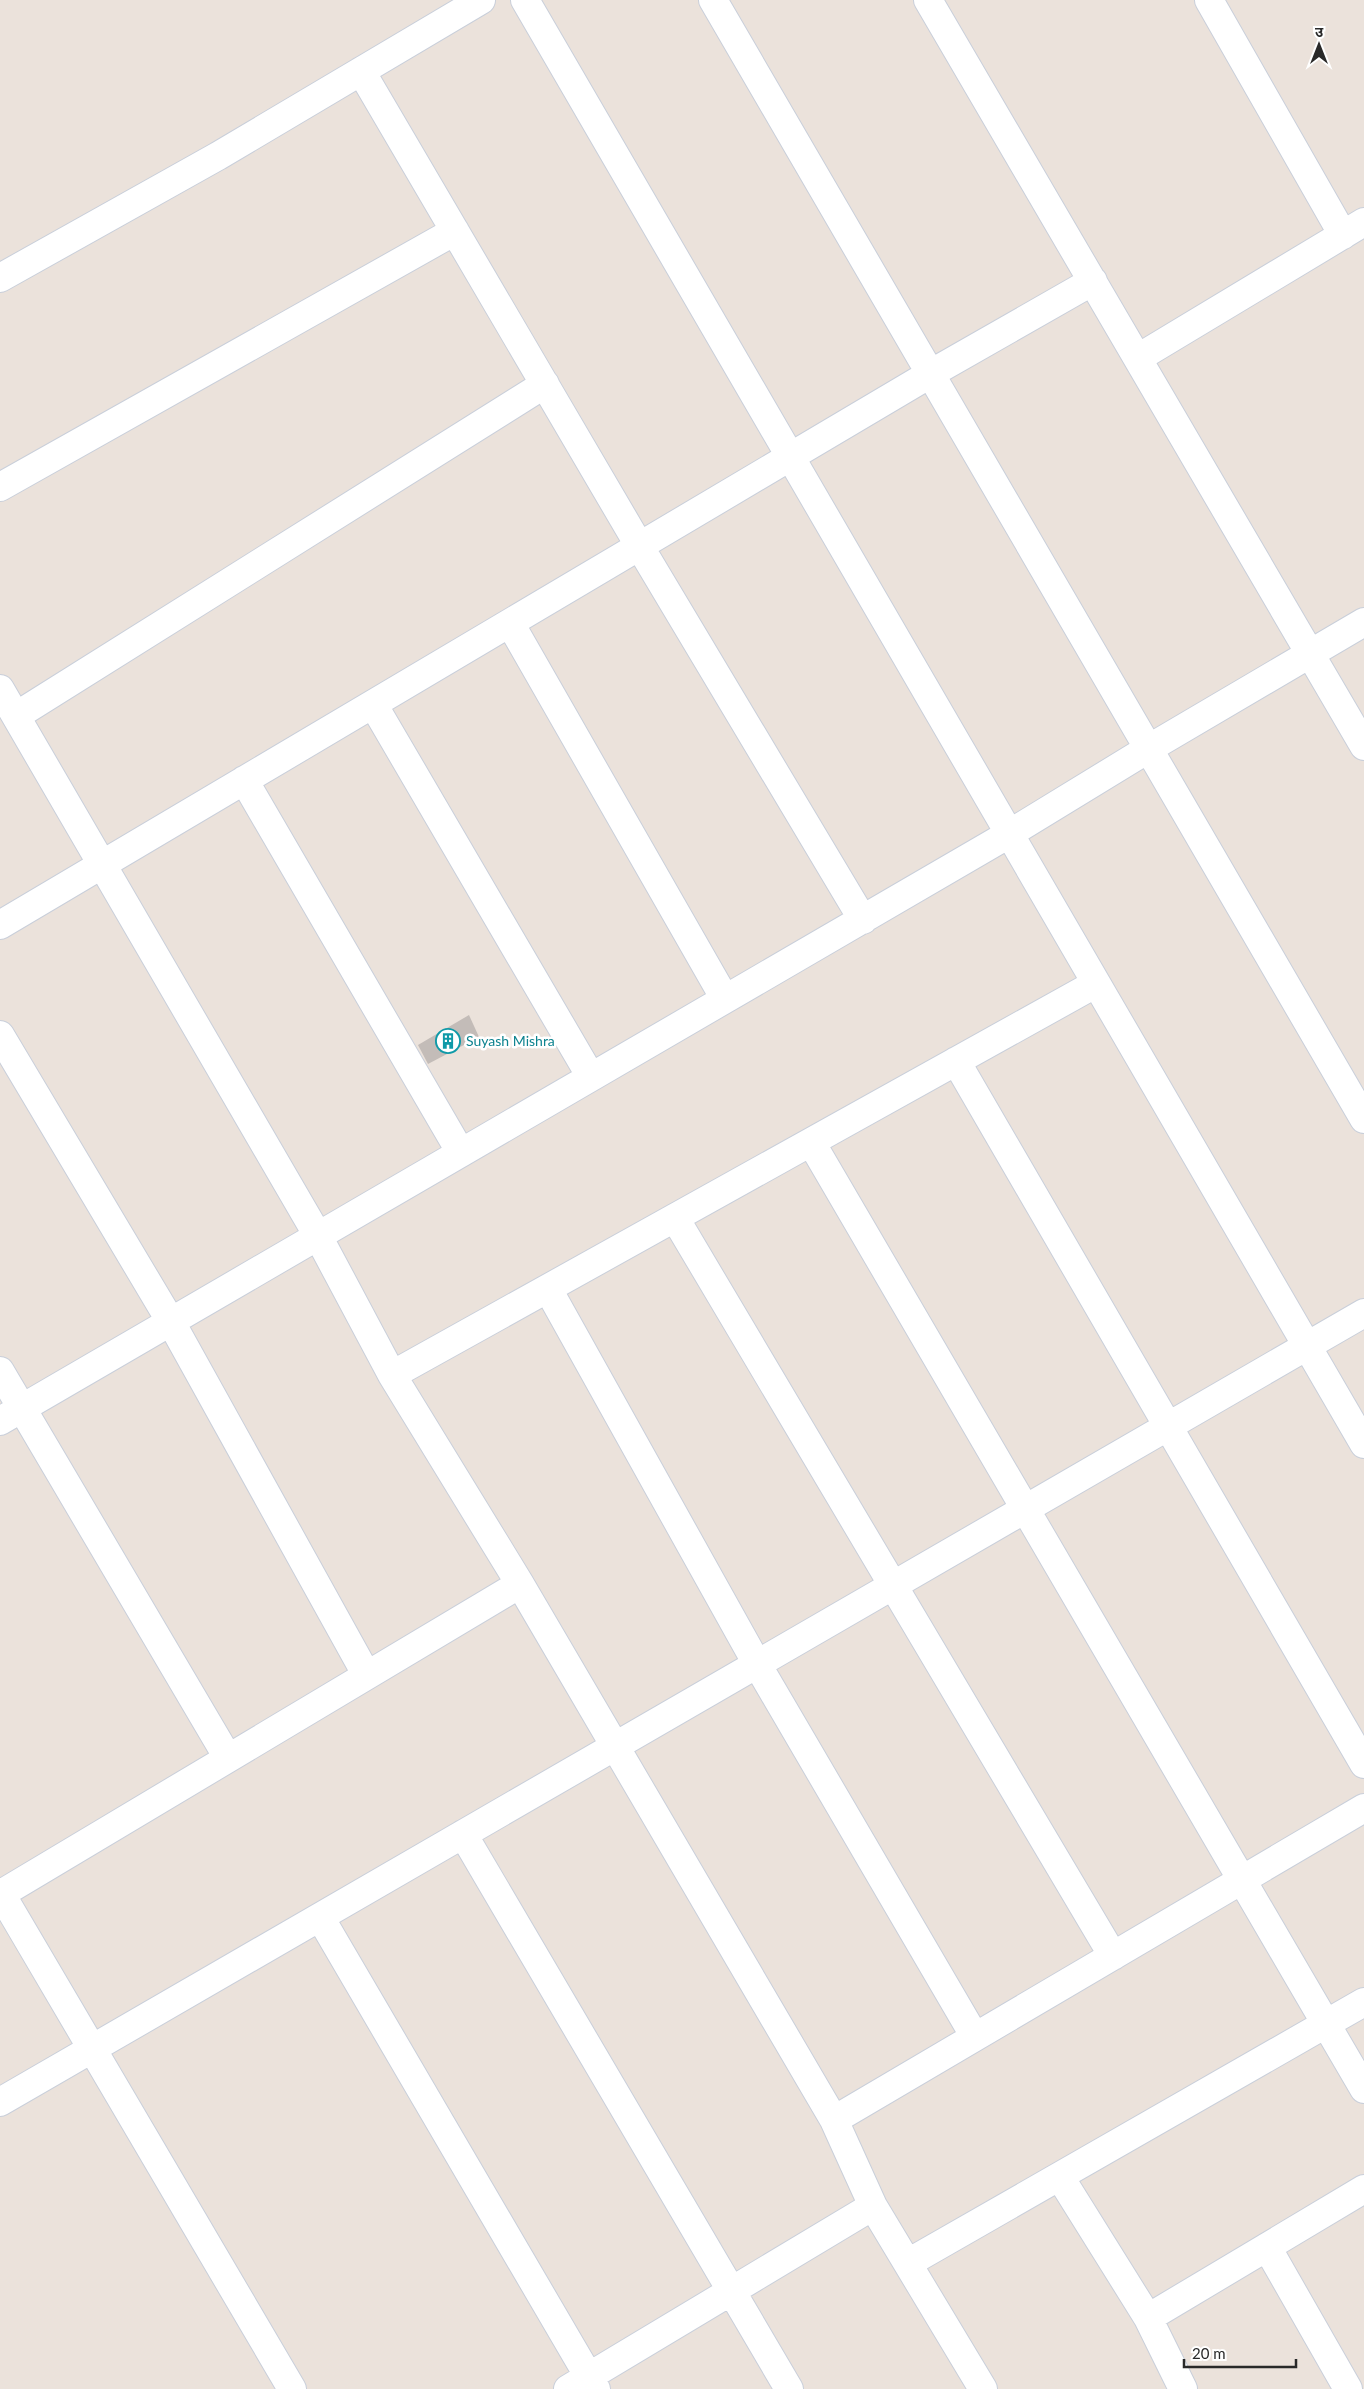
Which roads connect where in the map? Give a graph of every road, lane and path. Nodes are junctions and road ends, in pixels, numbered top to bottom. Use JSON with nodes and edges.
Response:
{"nodes":[{"id":1,"x":480,"y":0,"type":"edge"},
{"id":2,"x":525,"y":0,"type":"edge"},
{"id":3,"x":714,"y":0,"type":"edge"},
{"id":4,"x":928,"y":0,"type":"edge"},
{"id":5,"x":1209,"y":0,"type":"edge"},
{"id":6,"x":361,"y":71,"type":"junction"},
{"id":7,"x":1353,"y":229,"type":"edge"},
{"id":8,"x":455,"y":231,"type":"junction"},
{"id":9,"x":0,"y":278,"type":"edge"},
{"id":10,"x":1093,"y":281,"type":"junction"},
{"id":11,"x":1138,"y":358,"type":"junction"},
{"id":12,"x":930,"y":374,"type":"junction"},
{"id":13,"x":545,"y":384,"type":"junction"},
{"id":14,"x":790,"y":457,"type":"junction"},
{"id":15,"x":0,"y":487,"type":"edge"},
{"id":16,"x":640,"y":547,"type":"junction"},
{"id":17,"x":1364,"y":622,"type":"edge"},
{"id":18,"x":510,"y":624,"type":"junction"},
{"id":19,"x":1310,"y":653,"type":"junction"},
{"id":20,"x":0,"y":689,"type":"edge"},
{"id":21,"x":373,"y":704,"type":"junction"},
{"id":22,"x":16,"y":716,"type":"junction"},
{"id":23,"x":1364,"y":746,"type":"edge"},
{"id":24,"x":1148,"y":748,"type":"junction"},
{"id":25,"x":244,"y":780,"type":"junction"},
{"id":26,"x":1009,"y":834,"type":"junction"},
{"id":27,"x":102,"y":864,"type":"junction"},
{"id":28,"x":863,"y":920,"type":"junction"},
{"id":29,"x":0,"y":925,"type":"edge"},
{"id":30,"x":1095,"y":984,"type":"junction"},
{"id":31,"x":725,"y":999,"type":"junction"},
{"id":32,"x":0,"y":1036,"type":"edge"},
{"id":33,"x":956,"y":1062,"type":"junction"},
{"id":34,"x":591,"y":1077,"type":"junction"},
{"id":35,"x":1364,"y":1119,"type":"edge"},
{"id":36,"x":811,"y":1142,"type":"junction"},
{"id":37,"x":461,"y":1153,"type":"junction"},
{"id":38,"x":675,"y":1218,"type":"junction"},
{"id":39,"x":318,"y":1236,"type":"junction"},
{"id":40,"x":548,"y":1288,"type":"junction"},
{"id":41,"x":1364,"y":1314,"type":"edge"},
{"id":42,"x":171,"y":1322,"type":"junction"},
{"id":43,"x":1307,"y":1346,"type":"junction"},
{"id":44,"x":0,"y":1371,"type":"edge"},
{"id":45,"x":392,"y":1375,"type":"junction"},
{"id":46,"x":11,"y":1414,"type":"edge"},
{"id":47,"x":1168,"y":1427,"type":"junction"},
{"id":48,"x":1364,"y":1444,"type":"edge"},
{"id":49,"x":1025,"y":1509,"type":"junction"},
{"id":50,"x":520,"y":1584,"type":"junction"},
{"id":51,"x":893,"y":1586,"type":"junction"},
{"id":52,"x":758,"y":1664,"type":"junction"},
{"id":53,"x":366,"y":1674,"type":"junction"},
{"id":54,"x":615,"y":1746,"type":"junction"},
{"id":55,"x":228,"y":1758,"type":"junction"},
{"id":56,"x":1364,"y":1764,"type":"edge"},
{"id":57,"x":1364,"y":1808,"type":"edge"},
{"id":58,"x":463,"y":1834,"type":"junction"},
{"id":59,"x":1241,"y":1880,"type":"junction"},
{"id":60,"x":1,"y":1893,"type":"edge"},
{"id":61,"x":320,"y":1917,"type":"junction"},
{"id":62,"x":1113,"y":1956,"type":"junction"},
{"id":63,"x":1364,"y":2002,"type":"edge"},
{"id":64,"x":1326,"y":2024,"type":"junction"},
{"id":65,"x":975,"y":2037,"type":"junction"},
{"id":66,"x":92,"y":2049,"type":"junction"},
{"id":67,"x":1364,"y":2089,"type":"edge"},
{"id":68,"x":0,"y":2102,"type":"edge"},
{"id":69,"x":834,"y":2120,"type":"junction"},
{"id":70,"x":1060,"y":2177,"type":"junction"},
{"id":71,"x":1364,"y":2189,"type":"edge"},
{"id":72,"x":873,"y":2206,"type":"junction"},
{"id":73,"x":1267,"y":2247,"type":"junction"},
{"id":74,"x":908,"y":2264,"type":"junction"},
{"id":75,"x":731,"y":2291,"type":"junction"},
{"id":76,"x":1148,"y":2318,"type":"junction"},
{"id":77,"x":584,"y":2385,"type":"edge"},
{"id":78,"x":292,"y":2389,"type":"edge"},
{"id":79,"x":789,"y":2389,"type":"edge"},
{"id":80,"x":983,"y":2389,"type":"edge"},
{"id":81,"x":1183,"y":2389,"type":"edge"},
{"id":82,"x":1348,"y":2389,"type":"edge"}],
"edges":[{"from":1,"to":6,"type":"street"},
{"from":2,"to":14,"type":"street"},
{"from":3,"to":12,"type":"street"},
{"from":4,"to":10,"type":"street"},
{"from":5,"to":7,"type":"street"},
{"from":6,"to":8,"type":"street"},
{"from":6,"to":9,"type":"street"},
{"from":7,"to":11,"type":"street"},
{"from":8,"to":13,"type":"street"},
{"from":8,"to":15,"type":"street"},
{"from":10,"to":11,"type":"street"},
{"from":10,"to":12,"type":"street"},
{"from":11,"to":19,"type":"street"},
{"from":12,"to":14,"type":"street"},
{"from":12,"to":24,"type":"street"},
{"from":13,"to":16,"type":"street"},
{"from":13,"to":22,"type":"street"},
{"from":14,"to":16,"type":"street"},
{"from":14,"to":26,"type":"street"},
{"from":16,"to":18,"type":"street"},
{"from":16,"to":28,"type":"street"},
{"from":17,"to":19,"type":"street"},
{"from":18,"to":21,"type":"street"},
{"from":18,"to":31,"type":"street"},
{"from":19,"to":23,"type":"street"},
{"from":19,"to":24,"type":"street"},
{"from":20,"to":22,"type":"street"},
{"from":21,"to":25,"type":"street"},
{"from":21,"to":34,"type":"street"},
{"from":22,"to":27,"type":"street"},
{"from":24,"to":26,"type":"street"},
{"from":24,"to":35,"type":"street"},
{"from":25,"to":27,"type":"street"},
{"from":25,"to":37,"type":"street"},
{"from":26,"to":28,"type":"street"},
{"from":26,"to":30,"type":"street"},
{"from":27,"to":29,"type":"street"},
{"from":27,"to":39,"type":"street"},
{"from":28,"to":31,"type":"street"},
{"from":30,"to":33,"type":"street"},
{"from":30,"to":43,"type":"street"},
{"from":31,"to":34,"type":"street"},
{"from":32,"to":42,"type":"street"},
{"from":33,"to":36,"type":"street"},
{"from":33,"to":47,"type":"street"},
{"from":34,"to":37,"type":"street"},
{"from":36,"to":38,"type":"street"},
{"from":36,"to":49,"type":"street"},
{"from":37,"to":39,"type":"street"},
{"from":38,"to":40,"type":"street"},
{"from":38,"to":51,"type":"street"},
{"from":39,"to":42,"type":"street"},
{"from":39,"to":45,"type":"street"},
{"from":40,"to":45,"type":"street"},
{"from":40,"to":52,"type":"street"},
{"from":41,"to":43,"type":"street"},
{"from":42,"to":46,"type":"street"},
{"from":42,"to":53,"type":"street"},
{"from":43,"to":47,"type":"street"},
{"from":43,"to":48,"type":"street"},
{"from":44,"to":46,"type":"street"},
{"from":45,"to":50,"type":"street"},
{"from":46,"to":55,"type":"street"},
{"from":47,"to":49,"type":"street"},
{"from":47,"to":56,"type":"street"},
{"from":49,"to":51,"type":"street"},
{"from":49,"to":59,"type":"street"},
{"from":50,"to":53,"type":"street"},
{"from":50,"to":54,"type":"street"},
{"from":51,"to":52,"type":"street"},
{"from":51,"to":62,"type":"street"},
{"from":52,"to":54,"type":"street"},
{"from":52,"to":65,"type":"street"},
{"from":53,"to":55,"type":"street"},
{"from":54,"to":58,"type":"street"},
{"from":54,"to":69,"type":"street"},
{"from":55,"to":60,"type":"street"},
{"from":57,"to":59,"type":"street"},
{"from":58,"to":61,"type":"street"},
{"from":58,"to":75,"type":"street"},
{"from":59,"to":62,"type":"street"},
{"from":59,"to":64,"type":"street"},
{"from":60,"to":66,"type":"street"},
{"from":61,"to":66,"type":"street"},
{"from":61,"to":77,"type":"street"},
{"from":62,"to":65,"type":"street"},
{"from":63,"to":64,"type":"street"},
{"from":64,"to":67,"type":"street"},
{"from":64,"to":70,"type":"street"},
{"from":65,"to":69,"type":"street"},
{"from":66,"to":68,"type":"street"},
{"from":66,"to":78,"type":"street"},
{"from":69,"to":72,"type":"street"},
{"from":70,"to":74,"type":"street"},
{"from":70,"to":76,"type":"street"},
{"from":71,"to":73,"type":"street"},
{"from":72,"to":74,"type":"street"},
{"from":72,"to":75,"type":"street"},
{"from":73,"to":76,"type":"street"},
{"from":73,"to":82,"type":"street"},
{"from":74,"to":80,"type":"street"},
{"from":75,"to":77,"type":"street"},
{"from":75,"to":79,"type":"street"},
{"from":76,"to":81,"type":"street"}]}
